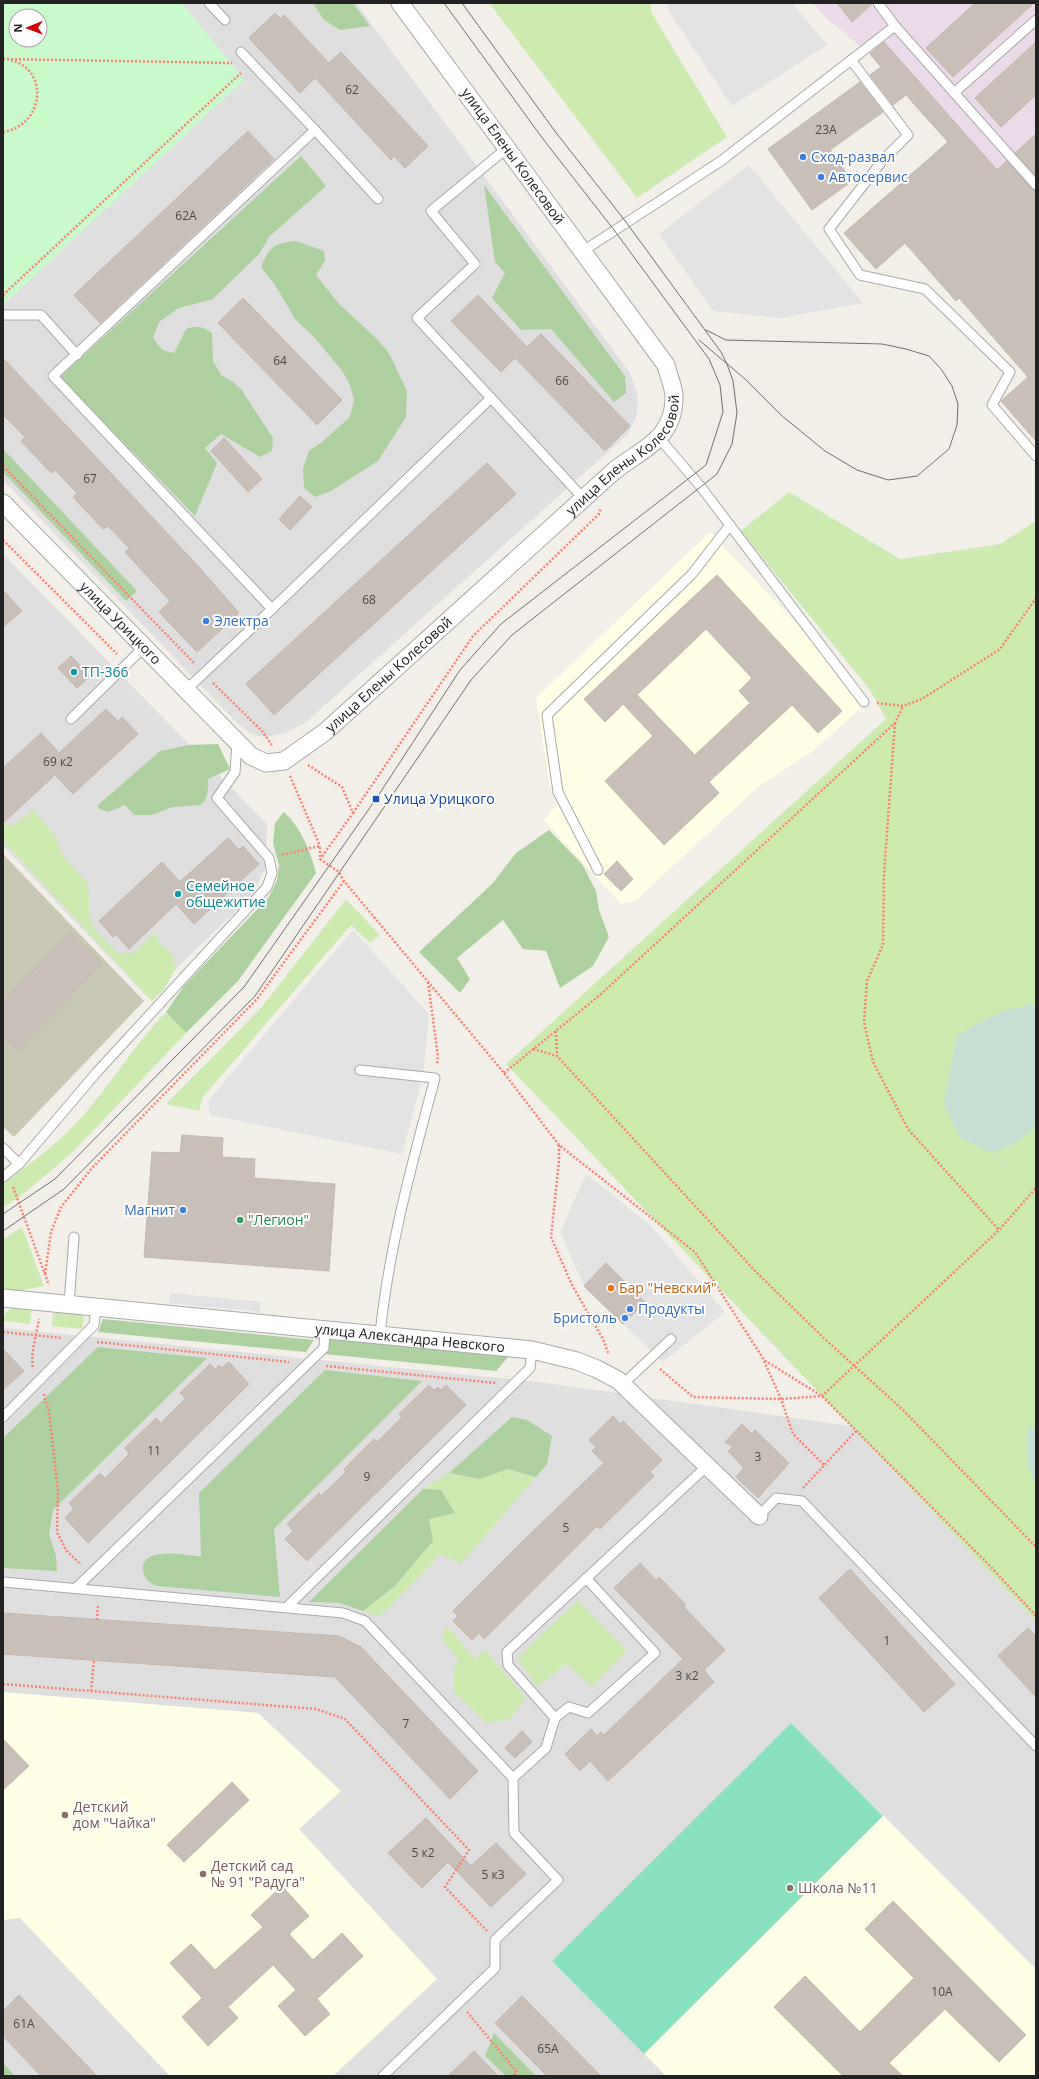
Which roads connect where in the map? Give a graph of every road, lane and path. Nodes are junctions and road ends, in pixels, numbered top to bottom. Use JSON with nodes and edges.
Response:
{"nodes":[{"id":1,"x":209,"y":3,"type":"edge"},
{"id":2,"x":400,"y":3,"type":"edge"},
{"id":3,"x":878,"y":3,"type":"edge"},
{"id":4,"x":225,"y":20,"type":"dead end"},
{"id":5,"x":1036,"y":20,"type":"edge"},
{"id":6,"x":895,"y":26,"type":"junction"},
{"id":7,"x":241,"y":52,"type":"dead end"},
{"id":8,"x":3,"y":59,"type":"edge"},
{"id":9,"x":851,"y":60,"type":"junction"},
{"id":10,"x":252,"y":64,"type":"junction"},
{"id":11,"x":954,"y":93,"type":"junction"},
{"id":12,"x":315,"y":130,"type":"junction"},
{"id":13,"x":3,"y":132,"type":"edge"},
{"id":14,"x":507,"y":148,"type":"junction"},
{"id":15,"x":1036,"y":185,"type":"edge"},
{"id":16,"x":378,"y":199,"type":"dead end"},
{"id":17,"x":583,"y":251,"type":"junction"},
{"id":18,"x":3,"y":295,"type":"edge"},
{"id":19,"x":3,"y":315,"type":"edge"},
{"id":20,"x":77,"y":355,"type":"junction"},
{"id":21,"x":491,"y":398,"type":"junction"},
{"id":22,"x":660,"y":438,"type":"junction"},
{"id":23,"x":1036,"y":456,"type":"edge"},
{"id":24,"x":3,"y":466,"type":"edge"},
{"id":25,"x":583,"y":498,"type":"junction"},
{"id":26,"x":3,"y":503,"type":"edge"},
{"id":27,"x":602,"y":507,"type":"dead end"},
{"id":28,"x":730,"y":525,"type":"junction"},
{"id":29,"x":3,"y":540,"type":"edge"},
{"id":30,"x":1036,"y":598,"type":"edge"},
{"id":31,"x":272,"y":609,"type":"junction"},
{"id":32,"x":143,"y":648,"type":"junction"},
{"id":33,"x":127,"y":664,"type":"junction"},
{"id":34,"x":204,"y":673,"type":"junction"},
{"id":35,"x":186,"y":690,"type":"junction"},
{"id":36,"x":864,"y":702,"type":"joint"},
{"id":37,"x":903,"y":706,"type":"junction"},
{"id":38,"x":71,"y":719,"type":"dead end"},
{"id":39,"x":895,"y":723,"type":"junction"},
{"id":40,"x":237,"y":743,"type":"junction"},
{"id":41,"x":289,"y":759,"type":"junction"},
{"id":42,"x":353,"y":813,"type":"junction"},
{"id":43,"x":320,"y":846,"type":"junction"},
{"id":44,"x":269,"y":858,"type":"junction"},
{"id":45,"x":320,"y":859,"type":"junction"},
{"id":46,"x":598,"y":870,"type":"dead end"},
{"id":47,"x":344,"y":881,"type":"junction"},
{"id":48,"x":428,"y":982,"type":"junction"},
{"id":49,"x":556,"y":1031,"type":"junction"},
{"id":50,"x":533,"y":1049,"type":"junction"},
{"id":51,"x":557,"y":1056,"type":"junction"},
{"id":52,"x":360,"y":1070,"type":"dead end"},
{"id":53,"x":504,"y":1073,"type":"junction"},
{"id":54,"x":435,"y":1078,"type":"junction"},
{"id":55,"x":559,"y":1145,"type":"junction"},
{"id":56,"x":3,"y":1148,"type":"edge"},
{"id":57,"x":19,"y":1164,"type":"junction"},
{"id":58,"x":3,"y":1177,"type":"edge"},
{"id":59,"x":1036,"y":1188,"type":"edge"},
{"id":60,"x":999,"y":1230,"type":"junction"},
{"id":61,"x":74,"y":1237,"type":"dead end"},
{"id":62,"x":45,"y":1274,"type":"junction"},
{"id":63,"x":3,"y":1298,"type":"edge"},
{"id":64,"x":40,"y":1302,"type":"junction"},
{"id":65,"x":65,"y":1304,"type":"junction"},
{"id":66,"x":96,"y":1307,"type":"junction"},
{"id":67,"x":325,"y":1330,"type":"junction"},
{"id":68,"x":3,"y":1332,"type":"edge"},
{"id":69,"x":380,"y":1334,"type":"junction"},
{"id":70,"x":37,"y":1336,"type":"junction"},
{"id":71,"x":672,"y":1339,"type":"dead end"},
{"id":72,"x":80,"y":1340,"type":"junction"},
{"id":73,"x":532,"y":1350,"type":"junction"},
{"id":74,"x":649,"y":1360,"type":"junction"},
{"id":75,"x":764,"y":1360,"type":"junction"},
{"id":76,"x":308,"y":1364,"type":"junction"},
{"id":77,"x":854,"y":1366,"type":"junction"},
{"id":78,"x":40,"y":1382,"type":"junction"},
{"id":79,"x":620,"y":1383,"type":"junction"},
{"id":80,"x":512,"y":1384,"type":"junction"},
{"id":81,"x":822,"y":1396,"type":"junction"},
{"id":82,"x":781,"y":1399,"type":"junction"},
{"id":83,"x":3,"y":1417,"type":"edge"},
{"id":84,"x":856,"y":1430,"type":"junction"},
{"id":85,"x":824,"y":1465,"type":"junction"},
{"id":86,"x":707,"y":1466,"type":"junction"},
{"id":87,"x":792,"y":1500,"type":"junction"},
{"id":88,"x":759,"y":1516,"type":"joint"},
{"id":89,"x":1036,"y":1547,"type":"edge"},
{"id":90,"x":90,"y":1575,"type":"junction"},
{"id":91,"x":586,"y":1578,"type":"junction"},
{"id":92,"x":3,"y":1582,"type":"edge"},
{"id":93,"x":76,"y":1588,"type":"junction"},
{"id":94,"x":287,"y":1607,"type":"junction"},
{"id":95,"x":1036,"y":1616,"type":"edge"},
{"id":96,"x":94,"y":1660,"type":"dead end"},
{"id":97,"x":3,"y":1684,"type":"edge"},
{"id":98,"x":91,"y":1691,"type":"junction"},
{"id":99,"x":555,"y":1718,"type":"junction"},
{"id":100,"x":1036,"y":1746,"type":"edge"},
{"id":101,"x":513,"y":1778,"type":"junction"},
{"id":102,"x":495,"y":1940,"type":"junction"},
{"id":103,"x":459,"y":2002,"type":"junction"},
{"id":104,"x":384,"y":2076,"type":"edge"},
{"id":105,"x":513,"y":2076,"type":"edge"}],
"edges":[{"from":1,"to":4,"type":"lane"},
{"from":2,"to":14,"type":"street","name":"улица Елены Колесовой"},
{"from":3,"to":6,"type":"lane"},
{"from":5,"to":11,"type":"lane"},
{"from":6,"to":9,"type":"lane"},
{"from":6,"to":11,"type":"lane"},
{"from":7,"to":10,"type":"lane"},
{"from":8,"to":10,"type":"path"},
{"from":8,"to":13,"type":"path"},
{"from":9,"to":17,"type":"lane"},
{"from":9,"to":23,"type":"lane"},
{"from":10,"to":12,"type":"lane"},
{"from":10,"to":18,"type":"path"},
{"from":11,"to":15,"type":"lane"},
{"from":12,"to":16,"type":"lane"},
{"from":12,"to":20,"type":"lane"},
{"from":14,"to":17,"type":"street","name":"улица Елены Колесовой"},
{"from":14,"to":21,"type":"lane"},
{"from":17,"to":22,"type":"street","name":"улица Елены Колесовой"},
{"from":19,"to":20,"type":"lane"},
{"from":20,"to":31,"type":"lane"},
{"from":21,"to":25,"type":"lane"},
{"from":21,"to":31,"type":"lane"},
{"from":22,"to":25,"type":"street","name":"улица Елены Колесовой"},
{"from":22,"to":28,"type":"lane"},
{"from":24,"to":34,"type":"path"},
{"from":25,"to":41,"type":"street","name":"улица Елены Колесовой"},
{"from":26,"to":32,"type":"street","name":"улица Урицкого"},
{"from":27,"to":42,"type":"path"},
{"from":28,"to":36,"type":"lane"},
{"from":28,"to":46,"type":"lane"},
{"from":29,"to":33,"type":"path"},
{"from":30,"to":37,"type":"path"},
{"from":31,"to":34,"type":"lane"},
{"from":32,"to":33,"type":"lane"},
{"from":32,"to":35,"type":"street","name":"улица Урицкого"},
{"from":33,"to":38,"type":"lane"},
{"from":34,"to":35,"type":"lane"},
{"from":34,"to":41,"type":"path"},
{"from":35,"to":40,"type":"street","name":"улица Урицкого"},
{"from":36,"to":37,"type":"path"},
{"from":37,"to":39,"type":"path"},
{"from":39,"to":49,"type":"path"},
{"from":39,"to":60,"type":"path"},
{"from":40,"to":41,"type":"street"},
{"from":40,"to":44,"type":"lane"},
{"from":41,"to":42,"type":"path"},
{"from":41,"to":43,"type":"path"},
{"from":42,"to":45,"type":"path"},
{"from":43,"to":44,"type":"path"},
{"from":43,"to":45,"type":"path"},
{"from":44,"to":57,"type":"lane"},
{"from":45,"to":47,"type":"path"},
{"from":47,"to":48,"type":"path"},
{"from":47,"to":62,"type":"path"},
{"from":48,"to":53,"type":"path"},
{"from":48,"to":54,"type":"path"},
{"from":49,"to":50,"type":"path"},
{"from":49,"to":51,"type":"path"},
{"from":50,"to":51,"type":"path"},
{"from":50,"to":53,"type":"path"},
{"from":51,"to":77,"type":"path"},
{"from":52,"to":54,"type":"lane"},
{"from":53,"to":55,"type":"path"},
{"from":54,"to":69,"type":"lane"},
{"from":55,"to":75,"type":"path"},
{"from":55,"to":79,"type":"path"},
{"from":56,"to":57,"type":"lane"},
{"from":57,"to":58,"type":"lane"},
{"from":57,"to":62,"type":"path"},
{"from":59,"to":60,"type":"path"},
{"from":60,"to":77,"type":"path"},
{"from":61,"to":65,"type":"lane"},
{"from":62,"to":65,"type":"path"},
{"from":63,"to":64,"type":"street","name":"улица Александра Невского"},
{"from":64,"to":65,"type":"street","name":"улица Александра Невского"},
{"from":64,"to":70,"type":"path"},
{"from":65,"to":66,"type":"street","name":"улица Александра Невского"},
{"from":66,"to":67,"type":"street","name":"улица Александра Невского"},
{"from":66,"to":72,"type":"lane"},
{"from":67,"to":69,"type":"street","name":"улица Александра Невского"},
{"from":67,"to":76,"type":"lane"},
{"from":68,"to":70,"type":"path"},
{"from":69,"to":73,"type":"street","name":"улица Александра Невского"},
{"from":70,"to":72,"type":"path"},
{"from":70,"to":78,"type":"path"},
{"from":71,"to":74,"type":"lane"},
{"from":72,"to":76,"type":"path"},
{"from":72,"to":78,"type":"lane"},
{"from":73,"to":79,"type":"street","name":"улица Александра Невского"},
{"from":73,"to":80,"type":"lane"},
{"from":74,"to":79,"type":"lane"},
{"from":74,"to":82,"type":"path"},
{"from":75,"to":81,"type":"path"},
{"from":75,"to":82,"type":"path"},
{"from":76,"to":80,"type":"path"},
{"from":76,"to":90,"type":"lane"},
{"from":77,"to":81,"type":"path"},
{"from":77,"to":89,"type":"path"},
{"from":78,"to":83,"type":"lane"},
{"from":78,"to":90,"type":"path"},
{"from":79,"to":86,"type":"street","name":"улица Александра Невского"},
{"from":80,"to":94,"type":"lane"},
{"from":81,"to":82,"type":"path"},
{"from":81,"to":84,"type":"path"},
{"from":82,"to":85,"type":"path"},
{"from":84,"to":85,"type":"path"},
{"from":84,"to":95,"type":"path"},
{"from":85,"to":87,"type":"path"},
{"from":86,"to":88,"type":"street","name":"улица Александра Невского"},
{"from":86,"to":91,"type":"lane"},
{"from":87,"to":88,"type":"lane"},
{"from":87,"to":100,"type":"lane"},
{"from":90,"to":93,"type":"lane"},
{"from":91,"to":99,"type":"lane"},
{"from":91,"to":99,"type":"lane"},
{"from":92,"to":93,"type":"lane"},
{"from":93,"to":94,"type":"lane"},
{"from":94,"to":101,"type":"lane"},
{"from":96,"to":98,"type":"path"},
{"from":97,"to":98,"type":"path"},
{"from":98,"to":102,"type":"path"},
{"from":99,"to":101,"type":"lane"},
{"from":101,"to":102,"type":"lane"},
{"from":102,"to":103,"type":"lane"},
{"from":103,"to":104,"type":"lane"},
{"from":103,"to":105,"type":"path"}]}
